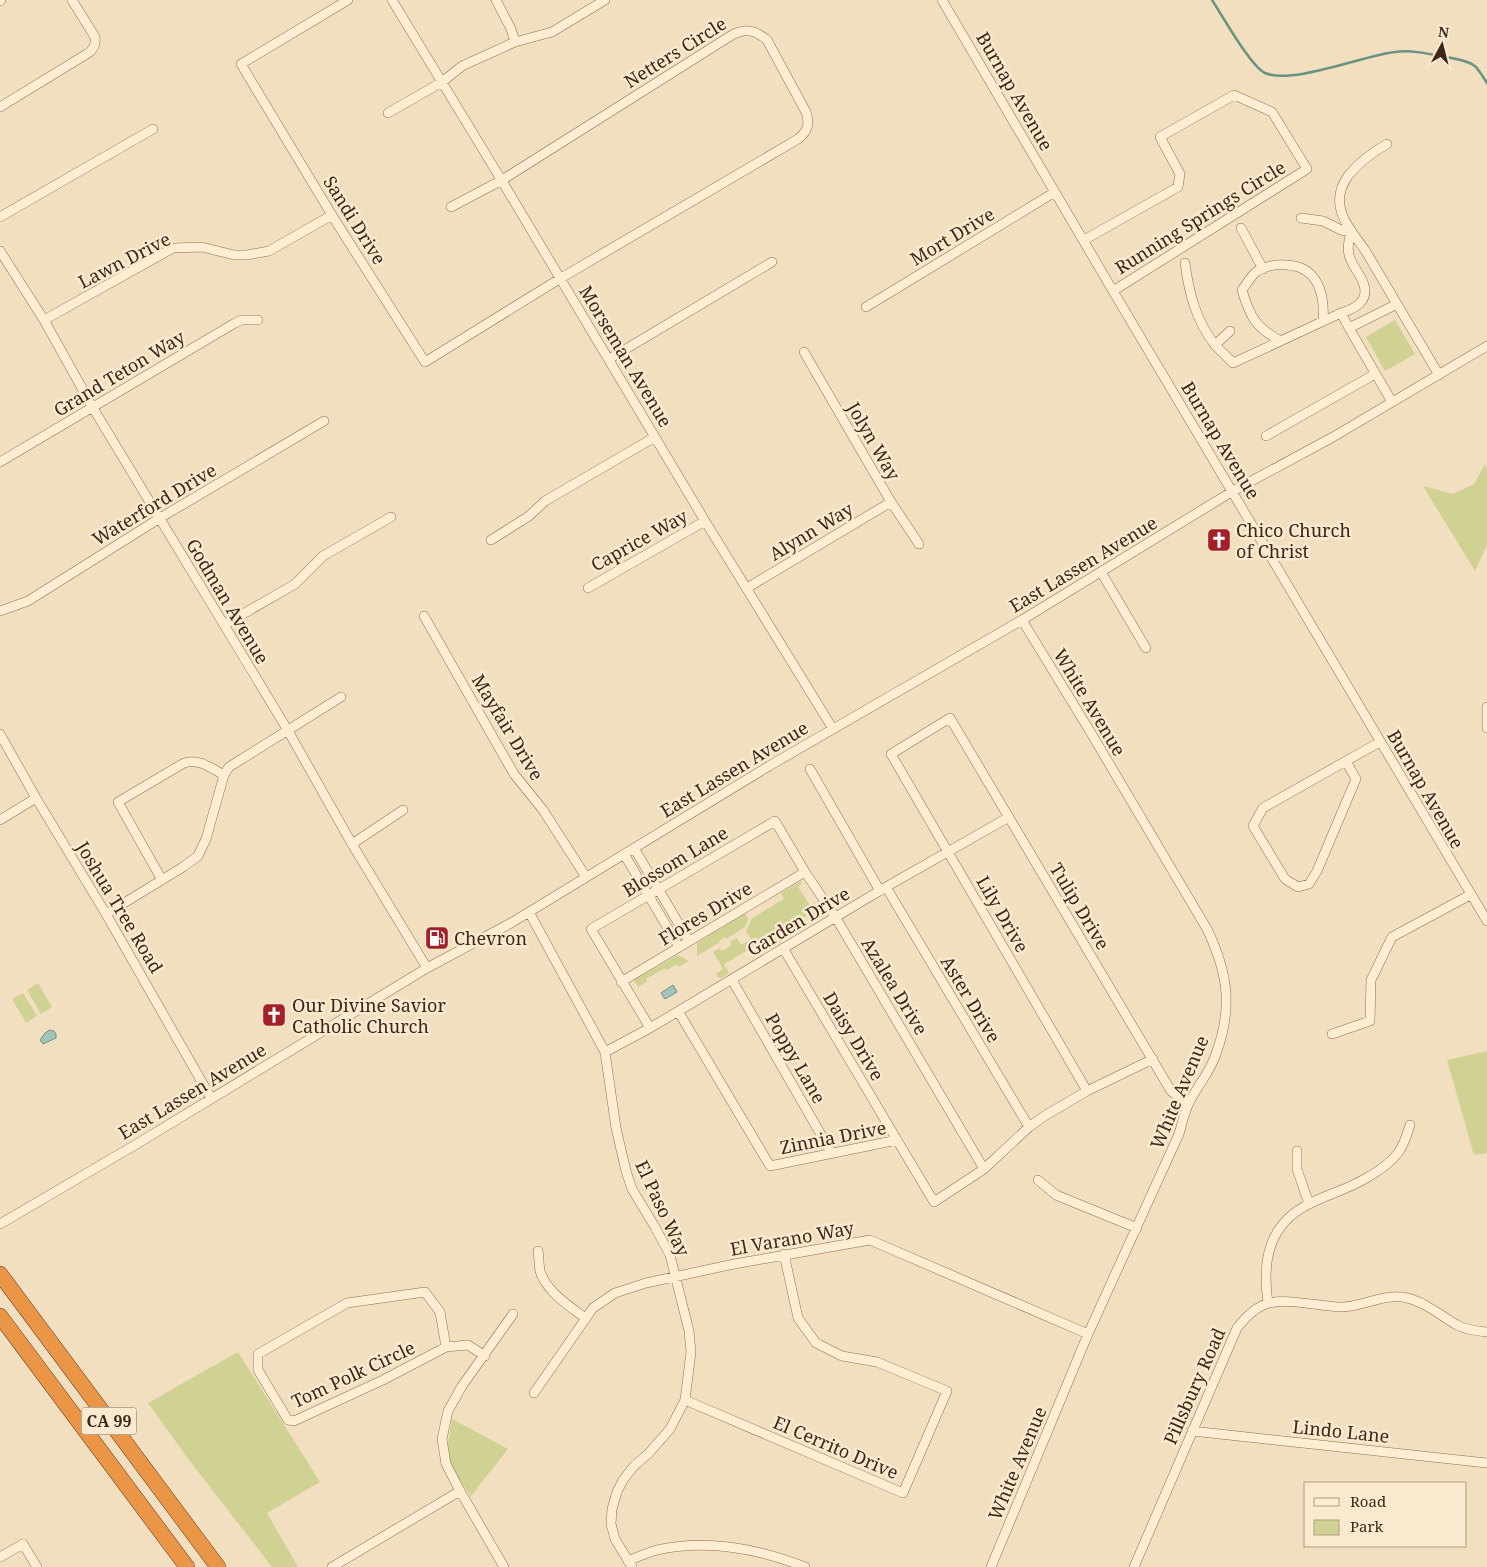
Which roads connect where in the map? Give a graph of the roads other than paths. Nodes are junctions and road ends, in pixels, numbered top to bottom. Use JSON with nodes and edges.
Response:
{"nodes":[{"id":1,"x":72,"y":0,"type":"edge"},
{"id":2,"x":348,"y":0,"type":"edge"},
{"id":3,"x":392,"y":0,"type":"edge"},
{"id":4,"x":496,"y":0,"type":"edge"},
{"id":5,"x":605,"y":0,"type":"edge"},
{"id":6,"x":942,"y":0,"type":"edge"},
{"id":7,"x":515,"y":42,"type":"junction"},
{"id":8,"x":442,"y":82,"type":"junction"},
{"id":9,"x":0,"y":107,"type":"edge"},
{"id":10,"x":388,"y":113,"type":"dead end"},
{"id":11,"x":153,"y":129,"type":"dead end"},
{"id":12,"x":1387,"y":144,"type":"dead end"},
{"id":13,"x":502,"y":180,"type":"junction"},
{"id":14,"x":1055,"y":192,"type":"junction"},
{"id":15,"x":452,"y":208,"type":"dead end"},
{"id":16,"x":332,"y":214,"type":"junction"},
{"id":17,"x":0,"y":217,"type":"edge"},
{"id":18,"x":1301,"y":218,"type":"dead end"},
{"id":19,"x":1241,"y":228,"type":"dead end"},
{"id":20,"x":1351,"y":231,"type":"junction"},
{"id":21,"x":1084,"y":240,"type":"junction"},
{"id":22,"x":0,"y":251,"type":"edge"},
{"id":23,"x":772,"y":262,"type":"dead end"},
{"id":24,"x":1185,"y":263,"type":"dead end"},
{"id":25,"x":1263,"y":269,"type":"junction"},
{"id":26,"x":561,"y":278,"type":"junction"},
{"id":27,"x":1112,"y":291,"type":"junction"},
{"id":28,"x":1397,"y":304,"type":"junction"},
{"id":29,"x":866,"y":307,"type":"dead end"},
{"id":30,"x":1341,"y":313,"type":"junction"},
{"id":31,"x":44,"y":320,"type":"junction"},
{"id":32,"x":258,"y":320,"type":"dead end"},
{"id":33,"x":1323,"y":322,"type":"junction"},
{"id":34,"x":1349,"y":328,"type":"junction"},
{"id":35,"x":1230,"y":331,"type":"dead end"},
{"id":36,"x":1281,"y":341,"type":"junction"},
{"id":37,"x":1215,"y":345,"type":"junction"},
{"id":38,"x":1487,"y":346,"type":"edge"},
{"id":39,"x":804,"y":352,"type":"dead end"},
{"id":40,"x":609,"y":359,"type":"junction"},
{"id":41,"x":1376,"y":374,"type":"junction"},
{"id":42,"x":1439,"y":375,"type":"junction"},
{"id":43,"x":1392,"y":402,"type":"junction"},
{"id":44,"x":93,"y":408,"type":"junction"},
{"id":45,"x":324,"y":421,"type":"dead end"},
{"id":46,"x":1266,"y":436,"type":"dead end"},
{"id":47,"x":656,"y":437,"type":"junction"},
{"id":48,"x":0,"y":462,"type":"edge"},
{"id":49,"x":1232,"y":491,"type":"junction"},
{"id":50,"x":891,"y":502,"type":"junction"},
{"id":51,"x":391,"y":517,"type":"dead end"},
{"id":52,"x":160,"y":518,"type":"junction"},
{"id":53,"x":705,"y":521,"type":"junction"},
{"id":54,"x":491,"y":540,"type":"dead end"},
{"id":55,"x":919,"y":544,"type":"dead end"},
{"id":56,"x":1101,"y":572,"type":"junction"},
{"id":57,"x":588,"y":588,"type":"dead end"},
{"id":58,"x":747,"y":588,"type":"junction"},
{"id":59,"x":0,"y":611,"type":"edge"},
{"id":60,"x":424,"y":616,"type":"dead end"},
{"id":61,"x":1022,"y":620,"type":"junction"},
{"id":62,"x":224,"y":626,"type":"junction"},
{"id":63,"x":1146,"y":648,"type":"dead end"},
{"id":64,"x":341,"y":697,"type":"dead end"},
{"id":65,"x":1487,"y":707,"type":"edge"},
{"id":66,"x":950,"y":718,"type":"joint"},
{"id":67,"x":1487,"y":728,"type":"edge"},
{"id":68,"x":287,"y":729,"type":"junction"},
{"id":69,"x":833,"y":729,"type":"junction"},
{"id":70,"x":0,"y":734,"type":"edge"},
{"id":71,"x":1380,"y":742,"type":"junction"},
{"id":72,"x":1346,"y":761,"type":"junction"},
{"id":73,"x":810,"y":769,"type":"dead end"},
{"id":74,"x":224,"y":775,"type":"junction"},
{"id":75,"x":36,"y":798,"type":"junction"},
{"id":76,"x":403,"y":810,"type":"dead end"},
{"id":77,"x":1009,"y":817,"type":"junction"},
{"id":78,"x":0,"y":820,"type":"edge"},
{"id":79,"x":775,"y":821,"type":"joint"},
{"id":80,"x":352,"y":844,"type":"junction"},
{"id":81,"x":634,"y":848,"type":"junction"},
{"id":82,"x":948,"y":852,"type":"junction"},
{"id":83,"x":624,"y":854,"type":"junction"},
{"id":84,"x":805,"y":872,"type":"junction"},
{"id":85,"x":586,"y":877,"type":"junction"},
{"id":86,"x":162,"y":880,"type":"junction"},
{"id":87,"x":883,"y":889,"type":"junction"},
{"id":88,"x":659,"y":890,"type":"junction"},
{"id":89,"x":1470,"y":895,"type":"junction"},
{"id":90,"x":649,"y":896,"type":"junction"},
{"id":91,"x":529,"y":912,"type":"junction"},
{"id":92,"x":106,"y":914,"type":"junction"},
{"id":93,"x":836,"y":918,"type":"junction"},
{"id":94,"x":1487,"y":921,"type":"edge"},
{"id":95,"x":689,"y":941,"type":"junction"},
{"id":96,"x":679,"y":947,"type":"junction"},
{"id":97,"x":783,"y":948,"type":"junction"},
{"id":98,"x":427,"y":968,"type":"junction"},
{"id":99,"x":732,"y":980,"type":"junction"},
{"id":100,"x":621,"y":982,"type":"junction"},
{"id":101,"x":678,"y":1012,"type":"junction"},
{"id":102,"x":650,"y":1028,"type":"junction"},
{"id":103,"x":1332,"y":1034,"type":"dead end"},
{"id":104,"x":605,"y":1052,"type":"junction"},
{"id":105,"x":1153,"y":1059,"type":"junction"},
{"id":106,"x":1087,"y":1091,"type":"junction"},
{"id":107,"x":211,"y":1098,"type":"junction"},
{"id":108,"x":1188,"y":1104,"type":"junction"},
{"id":109,"x":1410,"y":1125,"type":"dead end"},
{"id":110,"x":1029,"y":1127,"type":"junction"},
{"id":111,"x":897,"y":1140,"type":"junction"},
{"id":112,"x":1297,"y":1151,"type":"dead end"},
{"id":113,"x":831,"y":1152,"type":"junction"},
{"id":114,"x":984,"y":1169,"type":"junction"},
{"id":115,"x":1038,"y":1180,"type":"dead end"},
{"id":116,"x":1309,"y":1204,"type":"junction"},
{"id":117,"x":0,"y":1224,"type":"edge"},
{"id":118,"x":1137,"y":1228,"type":"junction"},
{"id":119,"x":538,"y":1251,"type":"dead end"},
{"id":120,"x":784,"y":1254,"type":"junction"},
{"id":121,"x":0,"y":1274,"type":"edge"},
{"id":122,"x":677,"y":1276,"type":"junction"},
{"id":123,"x":1268,"y":1303,"type":"junction"},
{"id":124,"x":513,"y":1314,"type":"dead end"},
{"id":125,"x":0,"y":1316,"type":"edge"},
{"id":126,"x":585,"y":1318,"type":"junction"},
{"id":127,"x":1487,"y":1332,"type":"edge"},
{"id":128,"x":1088,"y":1334,"type":"junction"},
{"id":129,"x":446,"y":1347,"type":"junction"},
{"id":130,"x":485,"y":1356,"type":"junction"},
{"id":131,"x":534,"y":1393,"type":"dead end"},
{"id":132,"x":685,"y":1400,"type":"junction"},
{"id":133,"x":1192,"y":1431,"type":"junction"},
{"id":134,"x":1487,"y":1463,"type":"edge"},
{"id":135,"x":460,"y":1491,"type":"junction"},
{"id":136,"x":141,"y":1506,"type":"junction"},
{"id":137,"x":188,"y":1527,"type":"junction"},
{"id":138,"x":0,"y":1557,"type":"edge"},
{"id":139,"x":630,"y":1564,"type":"edge"},
{"id":140,"x":37,"y":1567,"type":"edge"},
{"id":141,"x":176,"y":1567,"type":"edge"},
{"id":142,"x":187,"y":1567,"type":"edge"},
{"id":143,"x":218,"y":1567,"type":"edge"},
{"id":144,"x":228,"y":1567,"type":"edge"},
{"id":145,"x":332,"y":1567,"type":"edge"},
{"id":146,"x":504,"y":1567,"type":"edge"},
{"id":147,"x":805,"y":1567,"type":"edge"},
{"id":148,"x":991,"y":1567,"type":"edge"},
{"id":149,"x":1134,"y":1567,"type":"edge"}],
"edges":[{"from":1,"to":9,"type":"street"},
{"from":2,"to":16,"type":"street","name":"Sandi Drive"},
{"from":3,"to":8,"type":"street","name":"Morseman Avenue"},
{"from":4,"to":7,"type":"street"},
{"from":5,"to":7,"type":"street"},
{"from":6,"to":14,"type":"street","name":"Burnap Avenue"},
{"from":7,"to":8,"type":"street"},
{"from":8,"to":10,"type":"street"},
{"from":8,"to":13,"type":"street","name":"Morseman Avenue"},
{"from":11,"to":17,"type":"street"},
{"from":12,"to":20,"type":"street"},
{"from":13,"to":15,"type":"street","name":"Netters Circle"},
{"from":13,"to":26,"type":"street","name":"Morseman Avenue"},
{"from":13,"to":26,"type":"street","name":"Netters Circle"},
{"from":14,"to":21,"type":"street","name":"Burnap Avenue"},
{"from":14,"to":29,"type":"street","name":"Mort Drive"},
{"from":16,"to":26,"type":"street","name":"Sandi Drive"},
{"from":16,"to":31,"type":"street","name":"Lawn Drive"},
{"from":18,"to":20,"type":"street"},
{"from":19,"to":25,"type":"street"},
{"from":20,"to":28,"type":"street"},
{"from":20,"to":30,"type":"street"},
{"from":21,"to":27,"type":"street","name":"Burnap Avenue"},
{"from":21,"to":27,"type":"street","name":"Running Springs Circle"},
{"from":22,"to":31,"type":"street","name":"Godman Avenue"},
{"from":23,"to":40,"type":"street"},
{"from":24,"to":37,"type":"street"},
{"from":25,"to":33,"type":"street"},
{"from":25,"to":36,"type":"street"},
{"from":26,"to":40,"type":"street","name":"Morseman Avenue"},
{"from":27,"to":49,"type":"street","name":"Burnap Avenue"},
{"from":28,"to":34,"type":"street"},
{"from":28,"to":42,"type":"street"},
{"from":30,"to":33,"type":"street"},
{"from":30,"to":34,"type":"street"},
{"from":31,"to":44,"type":"street","name":"Godman Avenue"},
{"from":32,"to":44,"type":"street","name":"Grand Teton Way"},
{"from":33,"to":36,"type":"street"},
{"from":34,"to":41,"type":"street"},
{"from":35,"to":37,"type":"street"},
{"from":36,"to":37,"type":"street"},
{"from":38,"to":42,"type":"street","name":"East Lassen Avenue"},
{"from":39,"to":50,"type":"street","name":"Jolyn Way"},
{"from":40,"to":47,"type":"street","name":"Morseman Avenue"},
{"from":41,"to":43,"type":"street"},
{"from":41,"to":46,"type":"street"},
{"from":42,"to":43,"type":"street","name":"East Lassen Avenue"},
{"from":43,"to":49,"type":"street","name":"East Lassen Avenue"},
{"from":44,"to":48,"type":"street","name":"Grand Teton Way"},
{"from":44,"to":52,"type":"street","name":"Godman Avenue"},
{"from":45,"to":52,"type":"street","name":"Waterford Drive"},
{"from":47,"to":53,"type":"street","name":"Morseman Avenue"},
{"from":47,"to":54,"type":"street"},
{"from":49,"to":56,"type":"street","name":"East Lassen Avenue"},
{"from":49,"to":71,"type":"street","name":"Burnap Avenue"},
{"from":50,"to":55,"type":"street","name":"Jolyn Way"},
{"from":50,"to":58,"type":"street","name":"Alynn Way"},
{"from":51,"to":62,"type":"street"},
{"from":52,"to":59,"type":"street","name":"Waterford Drive"},
{"from":52,"to":62,"type":"street","name":"Godman Avenue"},
{"from":53,"to":57,"type":"street","name":"Caprice Way"},
{"from":53,"to":58,"type":"street","name":"Morseman Avenue"},
{"from":56,"to":61,"type":"street","name":"East Lassen Avenue"},
{"from":56,"to":63,"type":"street"},
{"from":58,"to":69,"type":"street","name":"Morseman Avenue"},
{"from":60,"to":85,"type":"street","name":"Mayfair Drive"},
{"from":61,"to":69,"type":"street","name":"East Lassen Avenue"},
{"from":61,"to":108,"type":"street","name":"White Avenue"},
{"from":62,"to":68,"type":"street","name":"Godman Avenue"},
{"from":64,"to":68,"type":"street"},
{"from":65,"to":67,"type":"street"},
{"from":66,"to":77,"type":"street","name":"Tulip Drive"},
{"from":66,"to":82,"type":"street","name":"Lily Drive"},
{"from":68,"to":74,"type":"street"},
{"from":68,"to":80,"type":"street","name":"Godman Avenue"},
{"from":69,"to":81,"type":"street","name":"East Lassen Avenue"},
{"from":70,"to":75,"type":"street","name":"Joshua Tree Road"},
{"from":71,"to":72,"type":"street"},
{"from":71,"to":89,"type":"street","name":"Burnap Avenue"},
{"from":72,"to":72,"type":"street"},
{"from":73,"to":87,"type":"street","name":"Aster Drive"},
{"from":74,"to":86,"type":"street"},
{"from":74,"to":86,"type":"street"},
{"from":75,"to":78,"type":"street"},
{"from":75,"to":92,"type":"street","name":"Joshua Tree Road"},
{"from":76,"to":80,"type":"street"},
{"from":77,"to":82,"type":"street","name":"Garden Drive"},
{"from":77,"to":105,"type":"street","name":"Tulip Drive"},
{"from":79,"to":84,"type":"street","name":"Azalea Drive"},
{"from":79,"to":88,"type":"street","name":"Blossom Lane"},
{"from":80,"to":98,"type":"street","name":"Godman Avenue"},
{"from":81,"to":83,"type":"street","name":"East Lassen Avenue"},
{"from":81,"to":88,"type":"street"},
{"from":82,"to":87,"type":"street","name":"Garden Drive"},
{"from":82,"to":106,"type":"street","name":"Lily Drive"},
{"from":83,"to":85,"type":"street","name":"East Lassen Avenue"},
{"from":83,"to":90,"type":"street"},
{"from":84,"to":93,"type":"street","name":"Azalea Drive"},
{"from":84,"to":95,"type":"street","name":"Flores Drive"},
{"from":85,"to":91,"type":"street","name":"East Lassen Avenue"},
{"from":86,"to":92,"type":"street"},
{"from":87,"to":93,"type":"street","name":"Garden Drive"},
{"from":87,"to":110,"type":"street","name":"Aster Drive"},
{"from":88,"to":90,"type":"street","name":"Blossom Lane"},
{"from":88,"to":95,"type":"street"},
{"from":89,"to":94,"type":"street","name":"Burnap Avenue"},
{"from":89,"to":103,"type":"street"},
{"from":90,"to":96,"type":"street"},
{"from":90,"to":100,"type":"street","name":"Blossom Lane"},
{"from":91,"to":98,"type":"street","name":"East Lassen Avenue"},
{"from":91,"to":104,"type":"street","name":"El Paso Way"},
{"from":92,"to":107,"type":"street","name":"Joshua Tree Road"},
{"from":93,"to":97,"type":"street","name":"Garden Drive"},
{"from":93,"to":114,"type":"street","name":"Azalea Drive"},
{"from":95,"to":96,"type":"street","name":"Flores Drive"},
{"from":96,"to":100,"type":"street","name":"Flores Drive"},
{"from":97,"to":99,"type":"street","name":"Garden Drive"},
{"from":97,"to":111,"type":"street","name":"Daisy Drive"},
{"from":98,"to":107,"type":"street","name":"East Lassen Avenue"},
{"from":99,"to":101,"type":"street","name":"Garden Drive"},
{"from":99,"to":113,"type":"street","name":"Poppy Lane"},
{"from":100,"to":102,"type":"street"},
{"from":101,"to":102,"type":"street","name":"Garden Drive"},
{"from":101,"to":113,"type":"street","name":"Zinnia Drive"},
{"from":102,"to":104,"type":"street","name":"Garden Drive"},
{"from":104,"to":122,"type":"street","name":"El Paso Way"},
{"from":105,"to":106,"type":"street","name":"Zinnia Drive"},
{"from":105,"to":108,"type":"street","name":"Tulip Drive"},
{"from":106,"to":110,"type":"street","name":"Zinnia Drive"},
{"from":107,"to":117,"type":"street","name":"East Lassen Avenue"},
{"from":108,"to":118,"type":"street","name":"White Avenue"},
{"from":109,"to":116,"type":"street"},
{"from":110,"to":114,"type":"street","name":"Zinnia Drive"},
{"from":111,"to":113,"type":"street","name":"Zinnia Drive"},
{"from":111,"to":114,"type":"street","name":"Zinnia Drive"},
{"from":112,"to":116,"type":"street"},
{"from":115,"to":118,"type":"street"},
{"from":116,"to":123,"type":"street"},
{"from":118,"to":128,"type":"street","name":"White Avenue"},
{"from":119,"to":126,"type":"street"},
{"from":120,"to":122,"type":"street","name":"El Varano Way"},
{"from":120,"to":128,"type":"street","name":"El Varano Way"},
{"from":120,"to":132,"type":"street","name":"El Cerrito Drive"},
{"from":121,"to":137,"type":"highway","number":"CA 99"},
{"from":122,"to":126,"type":"street","name":"El Varano Way"},
{"from":122,"to":132,"type":"street","name":"El Paso Way"},
{"from":123,"to":127,"type":"street"},
{"from":123,"to":133,"type":"street","name":"Pillsbury Road"},
{"from":124,"to":130,"type":"street"},
{"from":125,"to":136,"type":"highway","number":"CA 99"},
{"from":126,"to":131,"type":"street","name":"El Varano Way"},
{"from":128,"to":148,"type":"street","name":"White Avenue"},
{"from":129,"to":129,"type":"street","name":"Tom Polk Circle"},
{"from":129,"to":130,"type":"street","name":"Tom Polk Circle"},
{"from":130,"to":135,"type":"street"},
{"from":132,"to":139,"type":"street","name":"El Paso Way"},
{"from":133,"to":134,"type":"street","name":"Lindo Lane"},
{"from":133,"to":149,"type":"street","name":"Pillsbury Road"},
{"from":135,"to":145,"type":"street"},
{"from":135,"to":146,"type":"street"},
{"from":136,"to":141,"type":"highway"},
{"from":136,"to":142,"type":"highway","number":"CA 99"},
{"from":137,"to":143,"type":"highway","number":"CA 99"},
{"from":137,"to":144,"type":"highway"},
{"from":138,"to":140,"type":"street"},
{"from":139,"to":147,"type":"street"}]}
